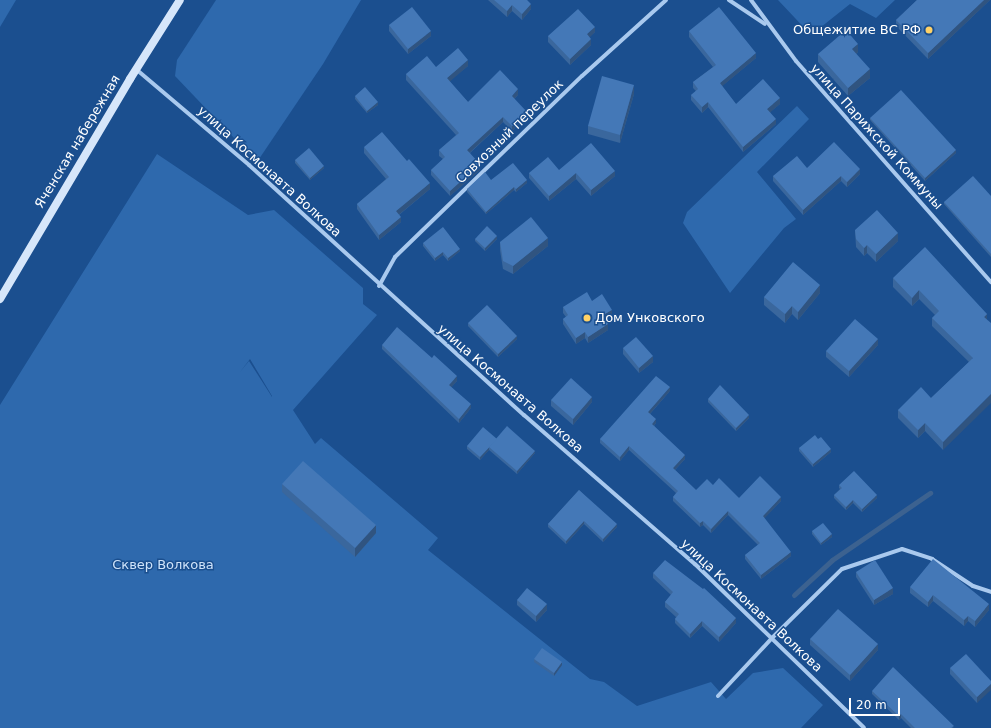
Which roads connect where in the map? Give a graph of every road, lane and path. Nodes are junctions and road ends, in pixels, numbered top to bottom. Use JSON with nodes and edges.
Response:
{"nodes":[{"id":1,"x":180,"y":0,"type":"edge"},
{"id":2,"x":666,"y":0,"type":"edge"},
{"id":3,"x":729,"y":0,"type":"edge"},
{"id":4,"x":751,"y":0,"type":"edge"},
{"id":5,"x":767,"y":25,"type":"junction"},
{"id":6,"x":137,"y":70,"type":"junction"},
{"id":7,"x":991,"y":282,"type":"edge"},
{"id":8,"x":379,"y":286,"type":"junction"},
{"id":9,"x":0,"y":299,"type":"edge"},
{"id":10,"x":991,"y":592,"type":"edge"},
{"id":11,"x":772,"y":638,"type":"junction"},
{"id":12,"x":718,"y":696,"type":"dead end"},
{"id":13,"x":864,"y":728,"type":"edge"}],
"edges":[{"from":1,"to":6,"type":"street","name":"Яченская набережная"},
{"from":2,"to":8,"type":"street","name":"Совхозный переулок"},
{"from":3,"to":5,"type":"street"},
{"from":4,"to":5,"type":"street","name":"улица Парижской Коммуны"},
{"from":5,"to":7,"type":"street","name":"улица Парижской Коммуны"},
{"from":6,"to":8,"type":"street","name":"улица Космонавта Волкова"},
{"from":6,"to":9,"type":"street","name":"Яченская набережная"},
{"from":8,"to":11,"type":"street","name":"улица Космонавта Волкова"},
{"from":10,"to":11,"type":"street"},
{"from":11,"to":12,"type":"street"},
{"from":11,"to":13,"type":"street","name":"улица Космонавта Волкова"}]}
